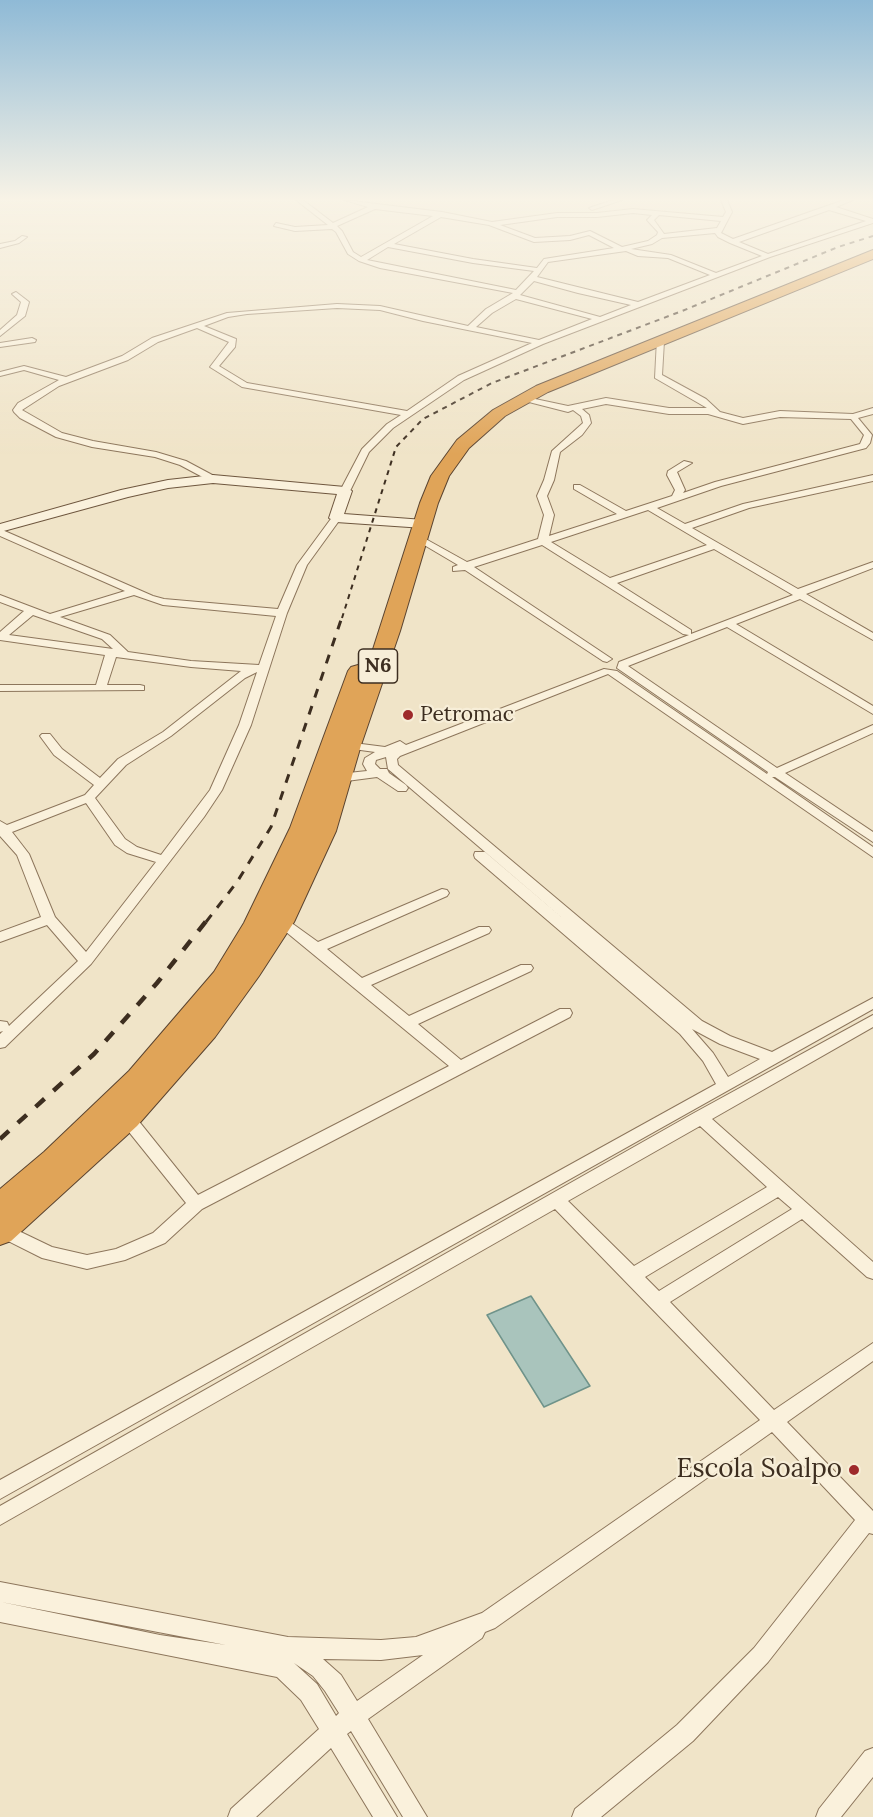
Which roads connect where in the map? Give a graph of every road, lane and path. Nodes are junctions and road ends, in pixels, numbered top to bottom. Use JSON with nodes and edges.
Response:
{"nodes":[{"id":1,"x":472,"y":285,"type":"edge"},
{"id":2,"x":526,"y":285,"type":"edge"},
{"id":3,"x":557,"y":285,"type":"edge"},
{"id":4,"x":694,"y":285,"type":"edge"},
{"id":5,"x":781,"y":285,"type":"edge"},
{"id":6,"x":798,"y":285,"type":"edge"},
{"id":7,"x":16,"y":294,"type":"dead end"},
{"id":8,"x":517,"y":294,"type":"junction"},
{"id":9,"x":641,"y":305,"type":"junction"},
{"id":10,"x":600,"y":319,"type":"junction"},
{"id":11,"x":196,"y":325,"type":"junction"},
{"id":12,"x":470,"y":328,"type":"junction"},
{"id":13,"x":0,"y":334,"type":"edge"},
{"id":14,"x":32,"y":340,"type":"dead end"},
{"id":15,"x":660,"y":341,"type":"junction"},
{"id":16,"x":540,"y":342,"type":"junction"},
{"id":17,"x":0,"y":345,"type":"edge"},
{"id":18,"x":0,"y":374,"type":"edge"},
{"id":19,"x":67,"y":380,"type":"junction"},
{"id":20,"x":524,"y":398,"type":"junction"},
{"id":21,"x":575,"y":408,"type":"junction"},
{"id":22,"x":873,"y":411,"type":"edge"},
{"id":23,"x":716,"y":412,"type":"junction"},
{"id":24,"x":407,"y":413,"type":"junction"},
{"id":25,"x":853,"y":417,"type":"junction"},
{"id":26,"x":687,"y":463,"type":"dead end"},
{"id":27,"x":873,"y":478,"type":"edge"},
{"id":28,"x":213,"y":479,"type":"junction"},
{"id":29,"x":577,"y":487,"type":"dead end"},
{"id":30,"x":345,"y":491,"type":"junction"},
{"id":31,"x":676,"y":497,"type":"junction"},
{"id":32,"x":649,"y":507,"type":"junction"},
{"id":33,"x":625,"y":515,"type":"junction"},
{"id":34,"x":336,"y":518,"type":"junction"},
{"id":35,"x":684,"y":527,"type":"junction"},
{"id":36,"x":0,"y":528,"type":"edge"},
{"id":37,"x":0,"y":532,"type":"edge"},
{"id":38,"x":418,"y":533,"type":"junction"},
{"id":39,"x":543,"y":542,"type":"junction"},
{"id":40,"x":715,"y":545,"type":"junction"},
{"id":41,"x":873,"y":565,"type":"edge"},
{"id":42,"x":462,"y":568,"type":"junction"},
{"id":43,"x":609,"y":582,"type":"junction"},
{"id":44,"x":131,"y":592,"type":"junction"},
{"id":45,"x":798,"y":593,"type":"junction"},
{"id":46,"x":0,"y":598,"type":"edge"},
{"id":47,"x":31,"y":611,"type":"junction"},
{"id":48,"x":282,"y":613,"type":"junction"},
{"id":49,"x":49,"y":617,"type":"junction"},
{"id":50,"x":729,"y":624,"type":"junction"},
{"id":51,"x":687,"y":632,"type":"junction"},
{"id":52,"x":873,"y":637,"type":"edge"},
{"id":53,"x":118,"y":652,"type":"junction"},
{"id":54,"x":610,"y":666,"type":"junction"},
{"id":55,"x":258,"y":668,"type":"junction"},
{"id":56,"x":0,"y":688,"type":"edge"},
{"id":57,"x":100,"y":688,"type":"junction"},
{"id":58,"x":140,"y":688,"type":"dead end"},
{"id":59,"x":873,"y":711,"type":"edge"},
{"id":60,"x":873,"y":729,"type":"edge"},
{"id":61,"x":46,"y":736,"type":"dead end"},
{"id":62,"x":350,"y":745,"type":"junction"},
{"id":63,"x":387,"y":762,"type":"junction"},
{"id":64,"x":771,"y":775,"type":"junction"},
{"id":65,"x":339,"y":778,"type":"junction"},
{"id":66,"x":100,"y":785,"type":"junction"},
{"id":67,"x":89,"y":798,"type":"junction"},
{"id":68,"x":1,"y":829,"type":"edge"},
{"id":69,"x":873,"y":838,"type":"edge"},
{"id":70,"x":873,"y":853,"type":"edge"},
{"id":71,"x":164,"y":860,"type":"junction"},
{"id":72,"x":442,"y":892,"type":"dead end"},
{"id":73,"x":49,"y":919,"type":"junction"},
{"id":74,"x":281,"y":922,"type":"junction"},
{"id":75,"x":484,"y":930,"type":"dead end"},
{"id":76,"x":0,"y":937,"type":"edge"},
{"id":77,"x":317,"y":948,"type":"junction"},
{"id":78,"x":86,"y":961,"type":"junction"},
{"id":79,"x":526,"y":968,"type":"dead end"},
{"id":80,"x":630,"y":976,"type":"junction"},
{"id":81,"x":360,"y":984,"type":"junction"},
{"id":82,"x":873,"y":1003,"type":"edge"},
{"id":83,"x":565,"y":1013,"type":"dead end"},
{"id":84,"x":873,"y":1020,"type":"edge"},
{"id":85,"x":407,"y":1023,"type":"junction"},
{"id":86,"x":3,"y":1028,"type":"edge"},
{"id":87,"x":0,"y":1043,"type":"edge"},
{"id":88,"x":772,"y":1058,"type":"junction"},
{"id":89,"x":460,"y":1067,"type":"junction"},
{"id":90,"x":724,"y":1084,"type":"junction"},
{"id":91,"x":700,"y":1117,"type":"junction"},
{"id":92,"x":127,"y":1118,"type":"junction"},
{"id":93,"x":779,"y":1188,"type":"junction"},
{"id":94,"x":556,"y":1199,"type":"junction"},
{"id":95,"x":196,"y":1204,"type":"junction"},
{"id":96,"x":0,"y":1206,"type":"edge"},
{"id":97,"x":803,"y":1210,"type":"junction"},
{"id":98,"x":1,"y":1231,"type":"edge"},
{"id":99,"x":873,"y":1272,"type":"edge"},
{"id":100,"x":633,"y":1275,"type":"junction"},
{"id":101,"x":658,"y":1301,"type":"junction"},
{"id":102,"x":873,"y":1351,"type":"edge"},
{"id":103,"x":773,"y":1420,"type":"junction"},
{"id":104,"x":0,"y":1490,"type":"edge"},
{"id":105,"x":0,"y":1516,"type":"edge"},
{"id":106,"x":870,"y":1522,"type":"edge"},
{"id":107,"x":0,"y":1592,"type":"edge"},
{"id":108,"x":0,"y":1612,"type":"edge"},
{"id":109,"x":489,"y":1621,"type":"junction"},
{"id":110,"x":288,"y":1647,"type":"junction"},
{"id":111,"x":354,"y":1716,"type":"junction"},
{"id":112,"x":334,"y":1730,"type":"junction"},
{"id":113,"x":873,"y":1759,"type":"edge"},
{"id":114,"x":397,"y":1787,"type":"junction"},
{"id":115,"x":381,"y":1810,"type":"edge"},
{"id":116,"x":239,"y":1817,"type":"edge"},
{"id":117,"x":416,"y":1817,"type":"edge"},
{"id":118,"x":583,"y":1817,"type":"edge"},
{"id":119,"x":827,"y":1817,"type":"edge"}],
"edges":[{"from":1,"to":8,"type":"street"},
{"from":2,"to":8,"type":"street"},
{"from":3,"to":9,"type":"street"},
{"from":4,"to":9,"type":"street"},
{"from":5,"to":38,"type":"highway","number":"N6"},
{"from":6,"to":15,"type":"highway","number":"N6"},
{"from":7,"to":13,"type":"street"},
{"from":8,"to":10,"type":"street"},
{"from":8,"to":12,"type":"street"},
{"from":9,"to":10,"type":"street"},
{"from":10,"to":16,"type":"street"},
{"from":11,"to":12,"type":"street"},
{"from":11,"to":19,"type":"street"},
{"from":11,"to":24,"type":"street"},
{"from":12,"to":16,"type":"street"},
{"from":14,"to":17,"type":"street"},
{"from":15,"to":20,"type":"highway","number":"N6"},
{"from":15,"to":23,"type":"street"},
{"from":16,"to":24,"type":"street"},
{"from":18,"to":19,"type":"street"},
{"from":19,"to":28,"type":"street"},
{"from":20,"to":21,"type":"street"},
{"from":20,"to":38,"type":"highway","number":"N6"},
{"from":21,"to":23,"type":"street"},
{"from":21,"to":39,"type":"street"},
{"from":22,"to":25,"type":"street"},
{"from":23,"to":25,"type":"street"},
{"from":24,"to":30,"type":"street"},
{"from":25,"to":31,"type":"street"},
{"from":26,"to":31,"type":"street"},
{"from":27,"to":35,"type":"street"},
{"from":28,"to":30,"type":"street"},
{"from":28,"to":36,"type":"street"},
{"from":29,"to":33,"type":"street"},
{"from":30,"to":34,"type":"street"},
{"from":31,"to":32,"type":"street"},
{"from":32,"to":33,"type":"street"},
{"from":32,"to":35,"type":"street"},
{"from":33,"to":39,"type":"street"},
{"from":34,"to":38,"type":"street"},
{"from":34,"to":48,"type":"street"},
{"from":35,"to":40,"type":"street"},
{"from":37,"to":44,"type":"street"},
{"from":38,"to":42,"type":"street"},
{"from":38,"to":62,"type":"highway","number":"N6"},
{"from":38,"to":96,"type":"highway","number":"N6"},
{"from":39,"to":42,"type":"street"},
{"from":39,"to":43,"type":"street"},
{"from":40,"to":43,"type":"street"},
{"from":40,"to":45,"type":"street"},
{"from":41,"to":45,"type":"street"},
{"from":42,"to":54,"type":"street"},
{"from":43,"to":51,"type":"street"},
{"from":44,"to":48,"type":"street"},
{"from":44,"to":49,"type":"street"},
{"from":45,"to":50,"type":"street"},
{"from":45,"to":51,"type":"street"},
{"from":45,"to":52,"type":"street"},
{"from":46,"to":47,"type":"street"},
{"from":47,"to":49,"type":"street"},
{"from":47,"to":53,"type":"street"},
{"from":48,"to":55,"type":"street"},
{"from":49,"to":53,"type":"street"},
{"from":50,"to":54,"type":"street"},
{"from":50,"to":59,"type":"street"},
{"from":51,"to":54,"type":"street"},
{"from":53,"to":55,"type":"street"},
{"from":53,"to":57,"type":"street"},
{"from":54,"to":63,"type":"street"},
{"from":54,"to":64,"type":"street"},
{"from":55,"to":66,"type":"street"},
{"from":55,"to":71,"type":"street"},
{"from":56,"to":57,"type":"street"},
{"from":57,"to":58,"type":"street"},
{"from":60,"to":64,"type":"street"},
{"from":61,"to":66,"type":"street"},
{"from":62,"to":63,"type":"street"},
{"from":62,"to":65,"type":"highway","number":"N6"},
{"from":63,"to":65,"type":"street"},
{"from":63,"to":80,"type":"street"},
{"from":64,"to":69,"type":"street"},
{"from":64,"to":70,"type":"street"},
{"from":65,"to":74,"type":"highway","number":"N6"},
{"from":66,"to":67,"type":"street"},
{"from":67,"to":68,"type":"street"},
{"from":67,"to":71,"type":"street"},
{"from":68,"to":73,"type":"street"},
{"from":71,"to":78,"type":"street"},
{"from":72,"to":77,"type":"street"},
{"from":73,"to":76,"type":"street"},
{"from":73,"to":78,"type":"street"},
{"from":74,"to":77,"type":"street"},
{"from":74,"to":92,"type":"highway","number":"N6"},
{"from":75,"to":81,"type":"street"},
{"from":77,"to":81,"type":"street"},
{"from":78,"to":86,"type":"street"},
{"from":79,"to":85,"type":"street"},
{"from":80,"to":88,"type":"street"},
{"from":80,"to":90,"type":"street"},
{"from":81,"to":85,"type":"street"},
{"from":82,"to":88,"type":"street"},
{"from":83,"to":89,"type":"street"},
{"from":84,"to":91,"type":"street"},
{"from":85,"to":89,"type":"street"},
{"from":86,"to":87,"type":"street"},
{"from":88,"to":90,"type":"street"},
{"from":89,"to":95,"type":"street"},
{"from":90,"to":104,"type":"street"},
{"from":91,"to":93,"type":"street"},
{"from":91,"to":94,"type":"street"},
{"from":92,"to":95,"type":"street"},
{"from":92,"to":98,"type":"highway","number":"N6"},
{"from":93,"to":97,"type":"street"},
{"from":93,"to":100,"type":"street"},
{"from":94,"to":100,"type":"street"},
{"from":94,"to":105,"type":"street"},
{"from":95,"to":98,"type":"street"},
{"from":97,"to":99,"type":"street"},
{"from":97,"to":101,"type":"street"},
{"from":100,"to":101,"type":"street"},
{"from":101,"to":103,"type":"street"},
{"from":102,"to":103,"type":"street"},
{"from":103,"to":106,"type":"street"},
{"from":103,"to":109,"type":"street"},
{"from":106,"to":118,"type":"street"},
{"from":107,"to":110,"type":"street"},
{"from":108,"to":112,"type":"street"},
{"from":109,"to":110,"type":"street"},
{"from":109,"to":111,"type":"street"},
{"from":110,"to":111,"type":"street"},
{"from":111,"to":112,"type":"street"},
{"from":111,"to":114,"type":"street"},
{"from":112,"to":115,"type":"street"},
{"from":112,"to":116,"type":"street"},
{"from":113,"to":119,"type":"street"},
{"from":114,"to":115,"type":"street"},
{"from":114,"to":117,"type":"street"}]}
